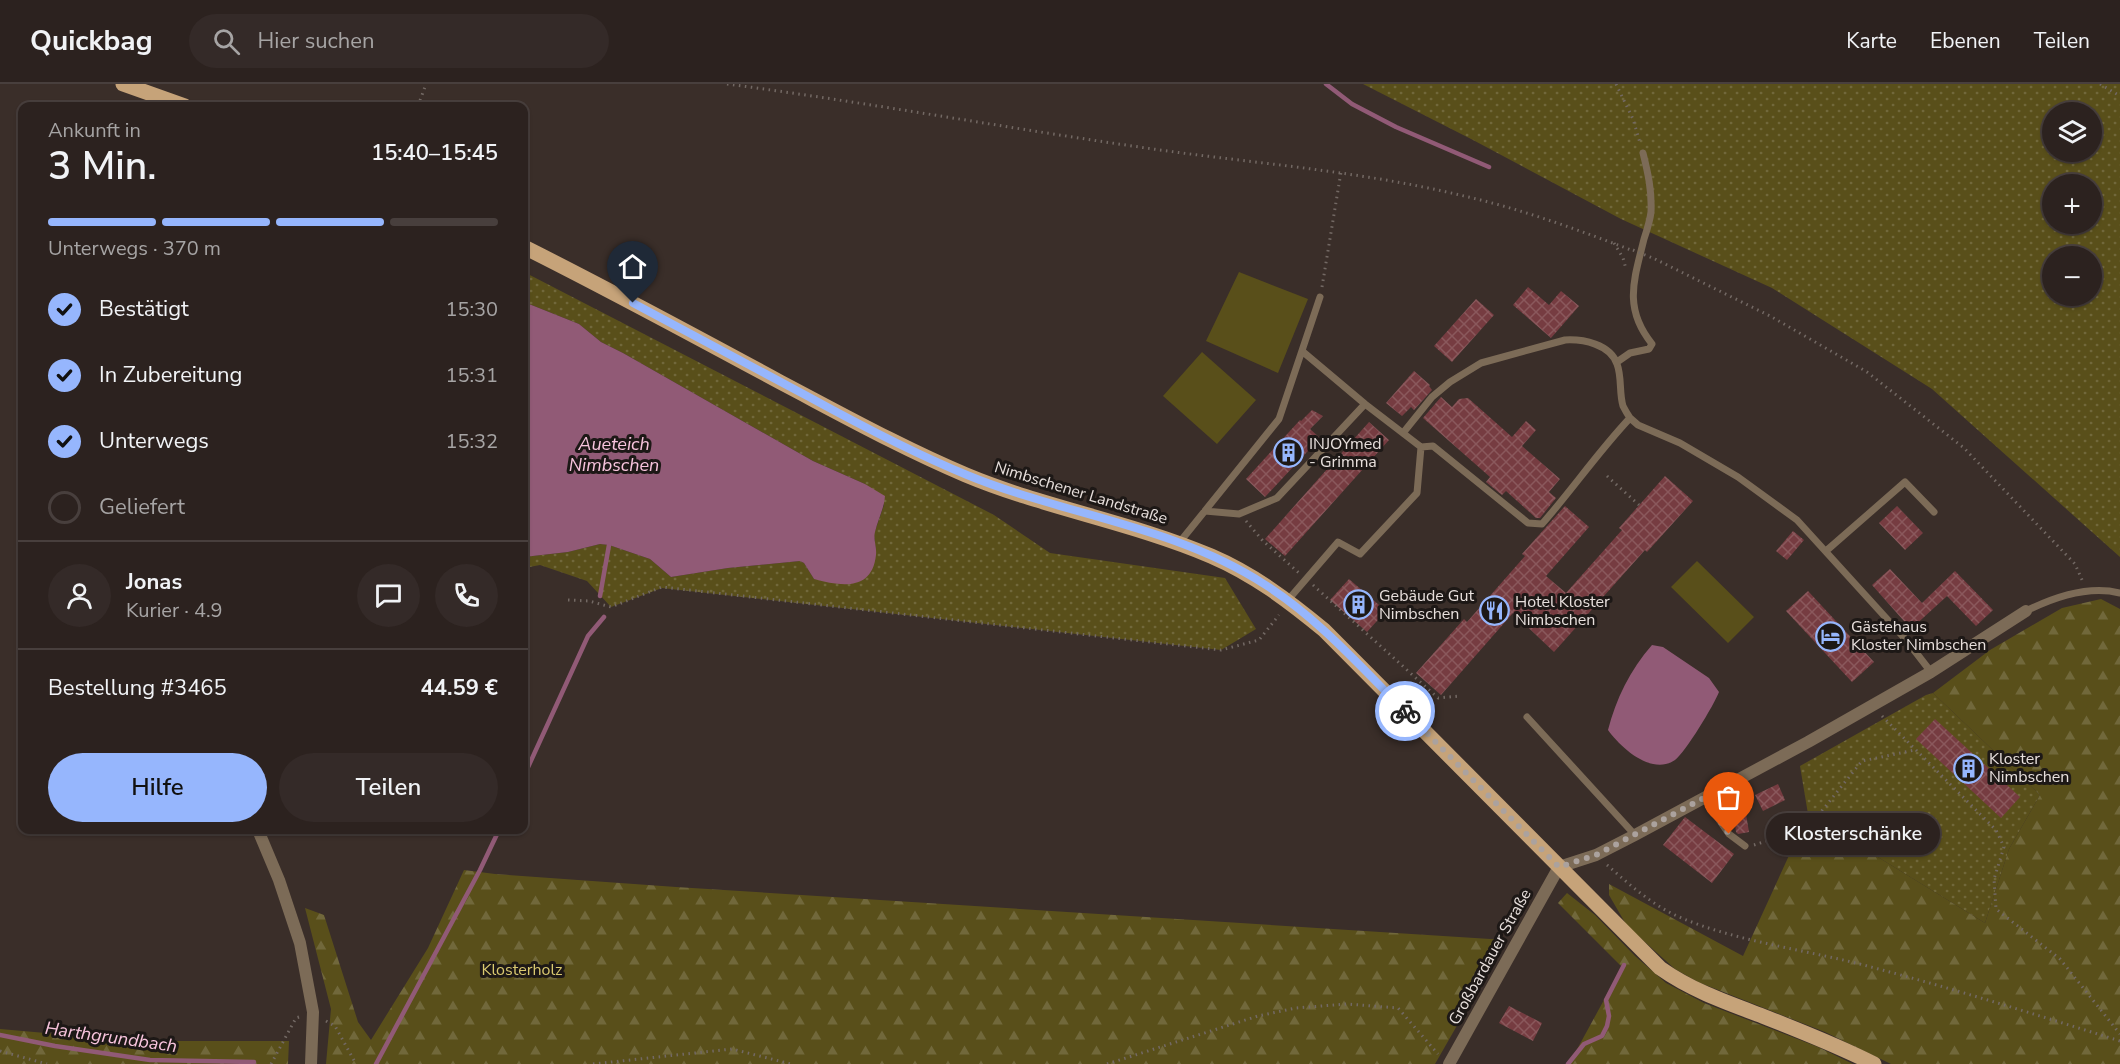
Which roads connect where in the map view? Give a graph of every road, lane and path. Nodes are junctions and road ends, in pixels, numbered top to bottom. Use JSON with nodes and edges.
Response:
{"nodes":[{"id":1,"x":123,"y":84,"type":"edge"},
{"id":2,"x":426,"y":84,"type":"edge"},
{"id":3,"x":727,"y":84,"type":"edge"},
{"id":4,"x":1616,"y":84,"type":"edge"},
{"id":5,"x":2100,"y":84,"type":"edge"},
{"id":6,"x":2120,"y":96,"type":"edge"},
{"id":7,"x":174,"y":102,"type":"edge"},
{"id":8,"x":419,"y":102,"type":"edge"},
{"id":9,"x":1643,"y":153,"type":"joint"},
{"id":10,"x":1341,"y":172,"type":"junction"},
{"id":11,"x":1614,"y":243,"type":"junction"},
{"id":12,"x":528,"y":249,"type":"edge"},
{"id":13,"x":1634,"y":280,"type":"junction"},
{"id":14,"x":1320,"y":297,"type":"joint"},
{"id":15,"x":1302,"y":351,"type":"junction"},
{"id":16,"x":1617,"y":362,"type":"junction"},
{"id":17,"x":1365,"y":404,"type":"junction"},
{"id":18,"x":1630,"y":418,"type":"junction"},
{"id":19,"x":1403,"y":434,"type":"junction"},
{"id":20,"x":1421,"y":447,"type":"junction"},
{"id":21,"x":1607,"y":476,"type":"dead end"},
{"id":22,"x":1639,"y":506,"type":"dead end"},
{"id":23,"x":1205,"y":511,"type":"junction"},
{"id":24,"x":1935,"y":512,"type":"dead end"},
{"id":25,"x":1239,"y":514,"type":"junction"},
{"id":26,"x":1179,"y":543,"type":"junction"},
{"id":27,"x":1826,"y":551,"type":"junction"},
{"id":28,"x":1306,"y":579,"type":"junction"},
{"id":29,"x":2087,"y":592,"type":"junction"},
{"id":30,"x":2120,"y":593,"type":"edge"},
{"id":31,"x":568,"y":600,"type":"dead end"},
{"id":32,"x":1288,"y":600,"type":"junction"},
{"id":33,"x":2026,"y":611,"type":"joint"},
{"id":34,"x":1932,"y":672,"type":"junction"},
{"id":35,"x":1460,"y":696,"type":"dead end"},
{"id":36,"x":1872,"y":707,"type":"junction"},
{"id":37,"x":1527,"y":717,"type":"dead end"},
{"id":38,"x":1915,"y":750,"type":"junction"},
{"id":39,"x":1704,"y":798,"type":"junction"},
{"id":40,"x":260,"y":834,"type":"edge"},
{"id":41,"x":1635,"y":835,"type":"junction"},
{"id":42,"x":1745,"y":846,"type":"joint"},
{"id":43,"x":1596,"y":855,"type":"junction"},
{"id":44,"x":1559,"y":867,"type":"junction"},
{"id":45,"x":313,"y":1012,"type":"junction"},
{"id":46,"x":2120,"y":1034,"type":"edge"},
{"id":47,"x":2120,"y":1041,"type":"edge"},
{"id":48,"x":0,"y":1051,"type":"edge"},
{"id":49,"x":1445,"y":1060,"type":"edge"},
{"id":50,"x":47,"y":1064,"type":"edge"},
{"id":51,"x":271,"y":1064,"type":"edge"},
{"id":52,"x":310,"y":1064,"type":"edge"},
{"id":53,"x":356,"y":1064,"type":"edge"},
{"id":54,"x":593,"y":1064,"type":"edge"},
{"id":55,"x":791,"y":1064,"type":"edge"},
{"id":56,"x":1107,"y":1064,"type":"edge"},
{"id":57,"x":1874,"y":1064,"type":"edge"}],
"edges":[{"from":1,"to":7,"type":"main road"},
{"from":2,"to":8,"type":"path"},
{"from":3,"to":10,"type":"path"},
{"from":4,"to":9,"type":"path"},
{"from":5,"to":6,"type":"path"},
{"from":9,"to":13,"type":"lane"},
{"from":10,"to":11,"type":"path"},
{"from":10,"to":14,"type":"path"},
{"from":11,"to":13,"type":"path"},
{"from":11,"to":29,"type":"path","bridge":true},
{"from":12,"to":26,"type":"main road","name":"Nimbschener Landstraße"},
{"from":13,"to":16,"type":"lane"},
{"from":14,"to":15,"type":"lane"},
{"from":15,"to":17,"type":"lane"},
{"from":15,"to":23,"type":"lane"},
{"from":16,"to":18,"type":"lane"},
{"from":16,"to":19,"type":"lane"},
{"from":17,"to":19,"type":"lane"},
{"from":17,"to":25,"type":"lane"},
{"from":18,"to":20,"type":"lane"},
{"from":18,"to":27,"type":"lane"},
{"from":19,"to":20,"type":"lane"},
{"from":20,"to":28,"type":"lane"},
{"from":21,"to":22,"type":"path"},
{"from":23,"to":25,"type":"lane"},
{"from":23,"to":26,"type":"lane"},
{"from":24,"to":27,"type":"lane"},
{"from":25,"to":28,"type":"path"},
{"from":26,"to":32,"type":"main road","name":"Nimbschener Landstraße"},
{"from":27,"to":34,"type":"lane"},
{"from":28,"to":32,"type":"lane"},
{"from":28,"to":35,"type":"path"},
{"from":29,"to":30,"type":"lane"},
{"from":29,"to":33,"type":"lane"},
{"from":31,"to":32,"type":"path"},
{"from":32,"to":44,"type":"main road","name":"Nimbschener Landstraße"},
{"from":33,"to":34,"type":"street"},
{"from":34,"to":36,"type":"street"},
{"from":36,"to":38,"type":"path"},
{"from":36,"to":39,"type":"street"},
{"from":37,"to":41,"type":"lane"},
{"from":38,"to":42,"type":"path"},
{"from":38,"to":46,"type":"path"},
{"from":39,"to":41,"type":"street"},
{"from":39,"to":42,"type":"lane"},
{"from":40,"to":45,"type":"street"},
{"from":41,"to":43,"type":"street"},
{"from":43,"to":44,"type":"street"},
{"from":43,"to":47,"type":"path"},
{"from":44,"to":49,"type":"street","name":"Großbardauer Straße"},
{"from":44,"to":57,"type":"main road","name":"Nimbschener Landstraße"},
{"from":45,"to":51,"type":"path"},
{"from":45,"to":52,"type":"street"},
{"from":45,"to":53,"type":"path"},
{"from":48,"to":50,"type":"path"},
{"from":49,"to":56,"type":"path"},
{"from":54,"to":55,"type":"path"}]}
